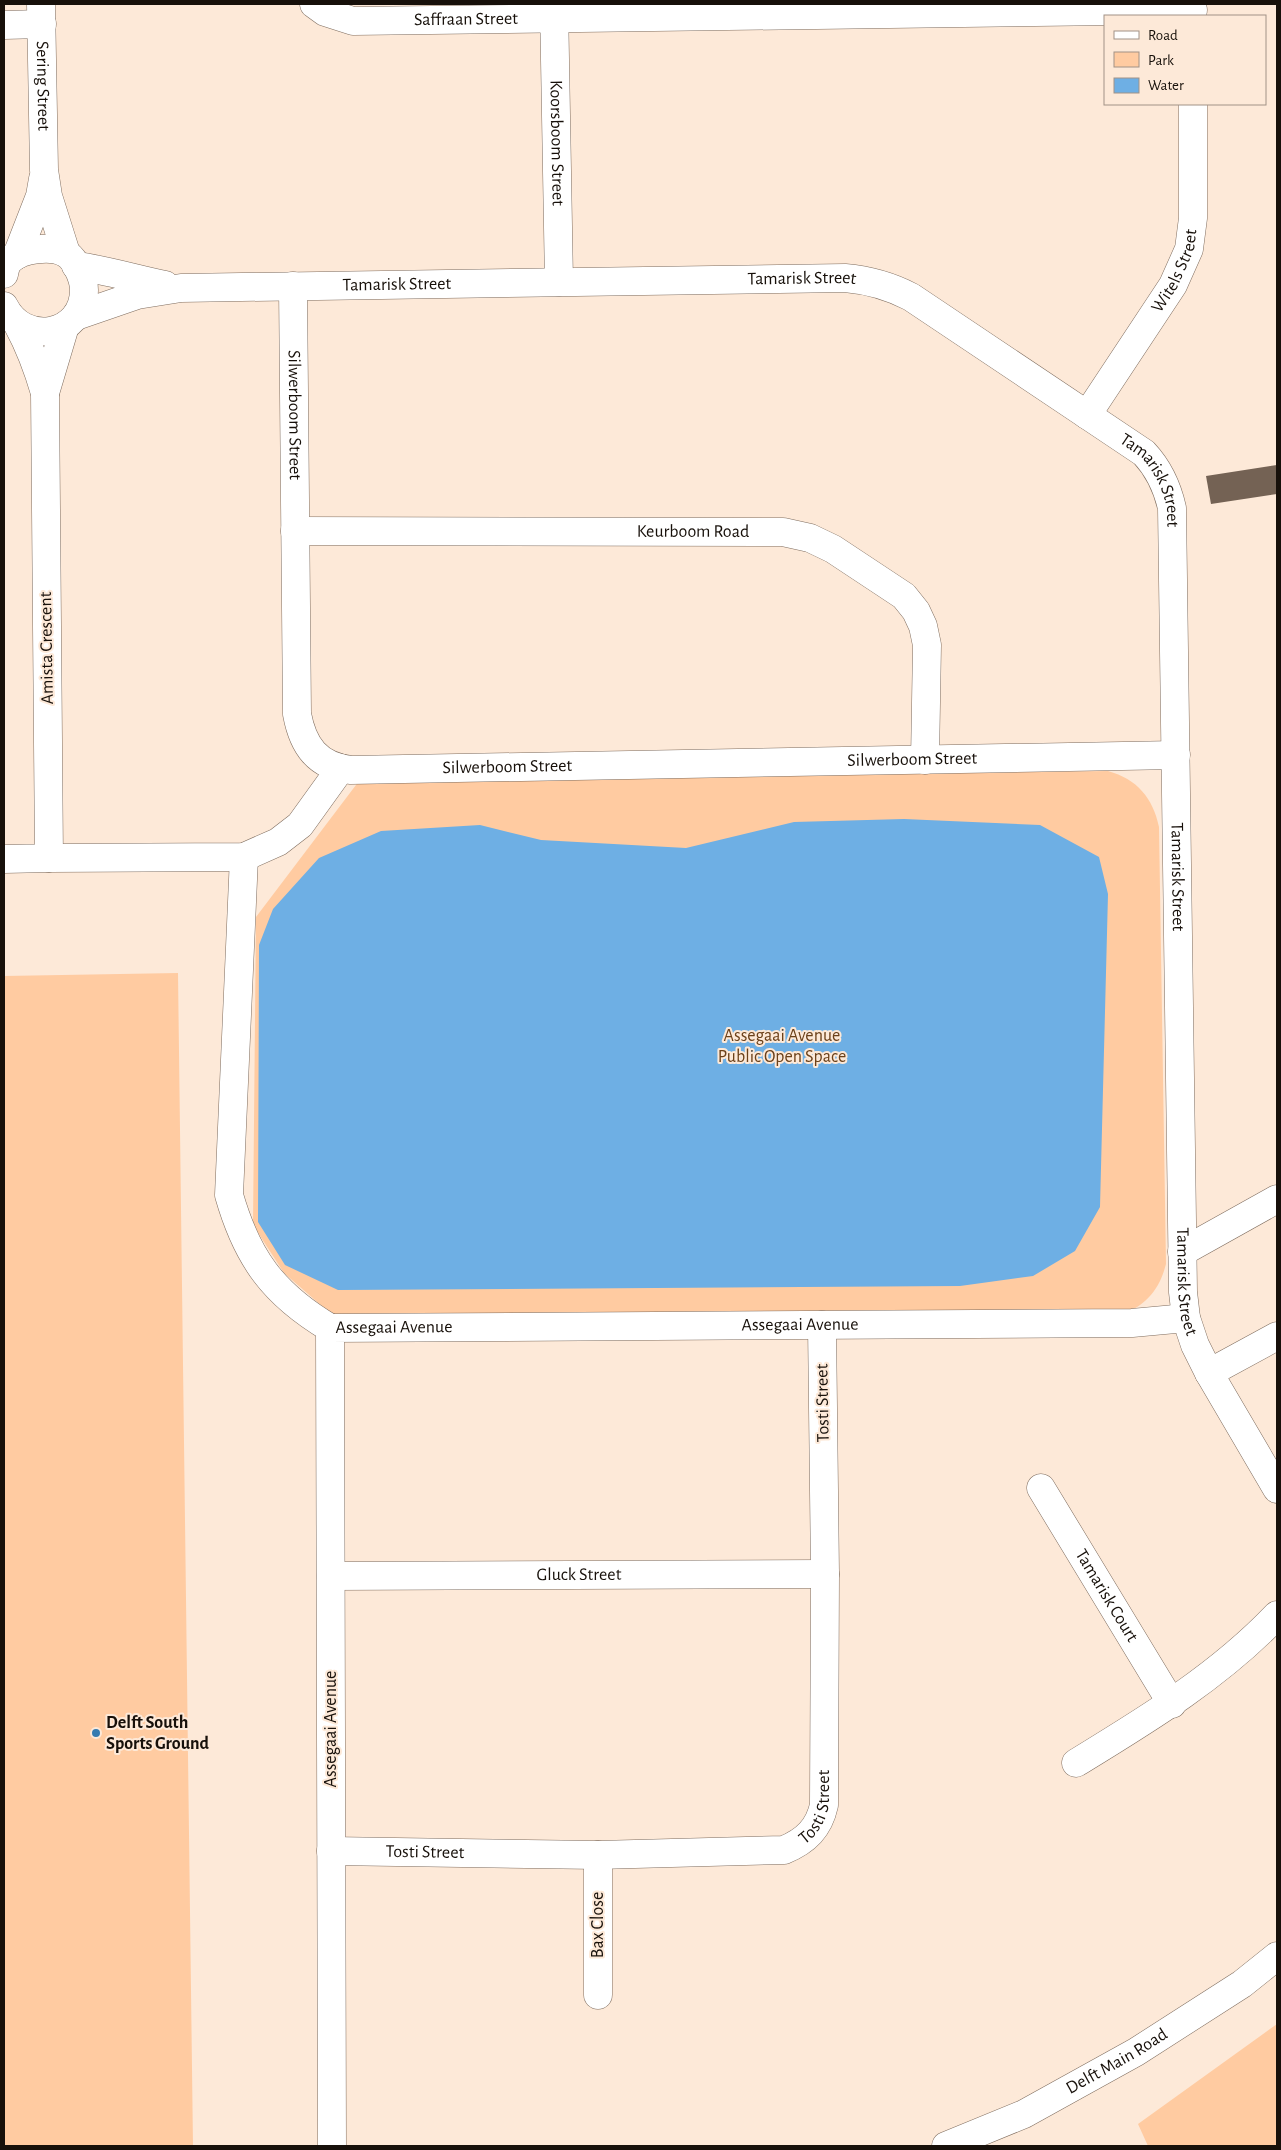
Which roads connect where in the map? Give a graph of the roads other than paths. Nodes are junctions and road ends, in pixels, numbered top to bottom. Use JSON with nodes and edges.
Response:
{"nodes":[{"id":1,"x":314,"y":4,"type":"edge"},
{"id":2,"x":802,"y":10,"type":"edge"},
{"id":3,"x":1193,"y":10,"type":"edge"},
{"id":4,"x":554,"y":11,"type":"edge"},
{"id":5,"x":42,"y":14,"type":"edge"},
{"id":6,"x":4,"y":25,"type":"edge"},
{"id":7,"x":1193,"y":105,"type":"edge"},
{"id":8,"x":44,"y":170,"type":"junction"},
{"id":9,"x":71,"y":260,"type":"junction"},
{"id":10,"x":8,"y":263,"type":"edge"},
{"id":11,"x":559,"y":282,"type":"junction"},
{"id":12,"x":292,"y":286,"type":"junction"},
{"id":13,"x":181,"y":288,"type":"junction"},
{"id":14,"x":8,"y":315,"type":"edge"},
{"id":15,"x":70,"y":321,"type":"junction"},
{"id":16,"x":45,"y":393,"type":"junction"},
{"id":17,"x":1087,"y":415,"type":"junction"},
{"id":18,"x":295,"y":531,"type":"junction"},
{"id":19,"x":1176,"y":755,"type":"junction"},
{"id":20,"x":925,"y":760,"type":"junction"},
{"id":21,"x":341,"y":768,"type":"junction"},
{"id":22,"x":244,"y":857,"type":"junction"},
{"id":23,"x":4,"y":858,"type":"edge"},
{"id":24,"x":49,"y":858,"type":"junction"},
{"id":25,"x":1277,"y":1199,"type":"edge"},
{"id":26,"x":1182,"y":1252,"type":"junction"},
{"id":27,"x":1186,"y":1318,"type":"junction"},
{"id":28,"x":822,"y":1325,"type":"junction"},
{"id":29,"x":330,"y":1328,"type":"junction"},
{"id":30,"x":1277,"y":1336,"type":"edge"},
{"id":31,"x":1209,"y":1373,"type":"junction"},
{"id":32,"x":1041,"y":1488,"type":"dead end"},
{"id":33,"x":1277,"y":1489,"type":"edge"},
{"id":34,"x":825,"y":1574,"type":"junction"},
{"id":35,"x":331,"y":1576,"type":"junction"},
{"id":36,"x":1277,"y":1615,"type":"edge"},
{"id":37,"x":1172,"y":1704,"type":"junction"},
{"id":38,"x":1076,"y":1763,"type":"dead end"},
{"id":39,"x":331,"y":1851,"type":"junction"},
{"id":40,"x":598,"y":1855,"type":"junction"},
{"id":41,"x":1277,"y":1956,"type":"edge"},
{"id":42,"x":598,"y":1995,"type":"dead end"},
{"id":43,"x":332,"y":2146,"type":"edge"},
{"id":44,"x":946,"y":2146,"type":"edge"}],
"edges":[{"from":1,"to":4,"type":"street","name":"Saffraan Street"},
{"from":2,"to":3,"type":"street","name":"Saffraan Street"},
{"from":2,"to":4,"type":"street","name":"Saffraan Street"},
{"from":4,"to":11,"type":"street","name":"Koorsboom Street"},
{"from":5,"to":6,"type":"street"},
{"from":5,"to":8,"type":"street","name":"Sering Street"},
{"from":7,"to":17,"type":"street","name":"Witels Street"},
{"from":8,"to":9,"type":"street","name":"Sering Street"},
{"from":8,"to":10,"type":"street","name":"Sering Street"},
{"from":9,"to":10,"type":"street","name":"Tamarisk Street"},
{"from":9,"to":13,"type":"street","name":"Tamarisk Street"},
{"from":9,"to":15,"type":"street","name":"Sering Street"},
{"from":11,"to":12,"type":"street","name":"Tamarisk Street"},
{"from":11,"to":17,"type":"street","name":"Tamarisk Street"},
{"from":12,"to":13,"type":"street","name":"Tamarisk Street"},
{"from":12,"to":18,"type":"street","name":"Silwerboom Street"},
{"from":13,"to":15,"type":"street","name":"Tamarisk Street"},
{"from":14,"to":15,"type":"street","name":"Tamarisk Street"},
{"from":14,"to":16,"type":"street","name":"Amista Crescent"},
{"from":15,"to":16,"type":"street","name":"Amista Crescent"},
{"from":16,"to":24,"type":"street","name":"Amista Crescent"},
{"from":17,"to":19,"type":"street","name":"Tamarisk Street"},
{"from":18,"to":20,"type":"street","name":"Keurboom Road"},
{"from":18,"to":21,"type":"street","name":"Silwerboom Street"},
{"from":19,"to":20,"type":"street","name":"Silwerboom Street"},
{"from":19,"to":26,"type":"street","name":"Tamarisk Street"},
{"from":20,"to":21,"type":"street","name":"Silwerboom Street"},
{"from":21,"to":22,"type":"street"},
{"from":22,"to":24,"type":"street"},
{"from":22,"to":29,"type":"street"},
{"from":23,"to":24,"type":"street"},
{"from":25,"to":26,"type":"street"},
{"from":26,"to":27,"type":"street","name":"Tamarisk Street"},
{"from":27,"to":28,"type":"street","name":"Assegaai Avenue"},
{"from":27,"to":31,"type":"street","name":"Tamarisk Street"},
{"from":28,"to":29,"type":"street","name":"Assegaai Avenue"},
{"from":28,"to":34,"type":"street","name":"Tosti Street"},
{"from":29,"to":35,"type":"street","name":"Assegaai Avenue"},
{"from":30,"to":31,"type":"street"},
{"from":31,"to":33,"type":"street","name":"Tamarisk Street"},
{"from":32,"to":37,"type":"street","name":"Tamarisk Court"},
{"from":34,"to":35,"type":"street","name":"Gluck Street"},
{"from":34,"to":40,"type":"street","name":"Tosti Street"},
{"from":35,"to":39,"type":"street","name":"Assegaai Avenue"},
{"from":36,"to":37,"type":"street"},
{"from":37,"to":38,"type":"street"},
{"from":39,"to":40,"type":"street","name":"Tosti Street"},
{"from":39,"to":43,"type":"street","name":"Assegaai Avenue"},
{"from":40,"to":42,"type":"street","name":"Bax Close"},
{"from":41,"to":44,"type":"street","name":"Delft Main Road"}]}
